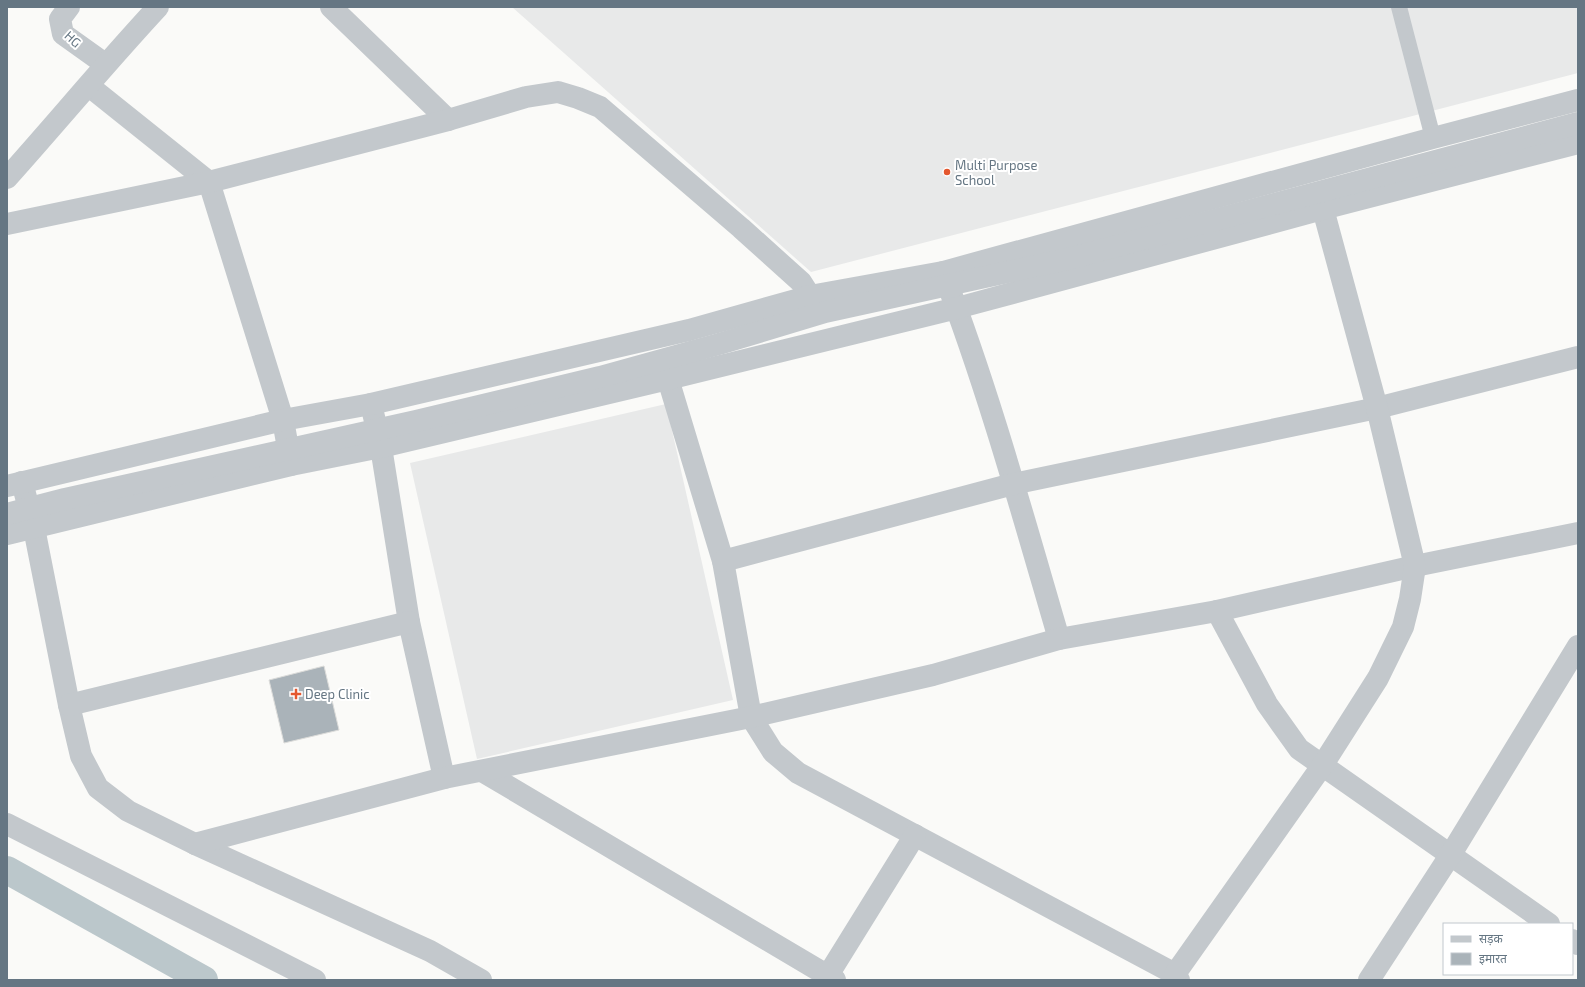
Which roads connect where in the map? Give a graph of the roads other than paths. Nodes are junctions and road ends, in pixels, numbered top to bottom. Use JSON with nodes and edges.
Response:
{"nodes":[{"id":1,"x":70,"y":7,"type":"edge"},
{"id":2,"x":158,"y":7,"type":"edge"},
{"id":3,"x":331,"y":7,"type":"edge"},
{"id":4,"x":1399,"y":7,"type":"edge"},
{"id":5,"x":105,"y":64,"type":"junction"},
{"id":6,"x":89,"y":86,"type":"junction"},
{"id":7,"x":1578,"y":100,"type":"edge"},
{"id":8,"x":448,"y":120,"type":"junction"},
{"id":9,"x":1578,"y":123,"type":"edge"},
{"id":10,"x":1433,"y":138,"type":"junction"},
{"id":11,"x":1578,"y":143,"type":"edge"},
{"id":12,"x":7,"y":178,"type":"edge"},
{"id":13,"x":209,"y":182,"type":"junction"},
{"id":14,"x":1323,"y":209,"type":"junction"},
{"id":15,"x":7,"y":224,"type":"edge"},
{"id":16,"x":943,"y":272,"type":"junction"},
{"id":17,"x":810,"y":296,"type":"junction"},
{"id":18,"x":957,"y":308,"type":"junction"},
{"id":19,"x":1578,"y":357,"type":"edge"},
{"id":20,"x":668,"y":380,"type":"junction"},
{"id":21,"x":371,"y":404,"type":"junction"},
{"id":22,"x":1377,"y":408,"type":"junction"},
{"id":23,"x":283,"y":420,"type":"junction"},
{"id":24,"x":381,"y":447,"type":"junction"},
{"id":25,"x":291,"y":465,"type":"junction"},
{"id":26,"x":14,"y":484,"type":"edge"},
{"id":27,"x":1013,"y":484,"type":"junction"},
{"id":28,"x":7,"y":514,"type":"edge"},
{"id":29,"x":34,"y":528,"type":"junction"},
{"id":30,"x":1578,"y":533,"type":"edge"},
{"id":31,"x":7,"y":534,"type":"edge"},
{"id":32,"x":723,"y":561,"type":"junction"},
{"id":33,"x":1415,"y":566,"type":"junction"},
{"id":34,"x":1217,"y":611,"type":"junction"},
{"id":35,"x":409,"y":622,"type":"junction"},
{"id":36,"x":1059,"y":639,"type":"junction"},
{"id":37,"x":1578,"y":646,"type":"edge"},
{"id":38,"x":69,"y":705,"type":"junction"},
{"id":39,"x":751,"y":717,"type":"junction"},
{"id":40,"x":1322,"y":766,"type":"junction"},
{"id":41,"x":482,"y":771,"type":"junction"},
{"id":42,"x":444,"y":778,"type":"junction"},
{"id":43,"x":7,"y":824,"type":"edge"},
{"id":44,"x":915,"y":835,"type":"junction"},
{"id":45,"x":195,"y":844,"type":"junction"},
{"id":46,"x":1451,"y":854,"type":"junction"},
{"id":47,"x":1549,"y":923,"type":"edge"},
{"id":48,"x":1177,"y":977,"type":"edge"},
{"id":49,"x":829,"y":979,"type":"edge"},
{"id":50,"x":315,"y":980,"type":"edge"},
{"id":51,"x":481,"y":980,"type":"edge"},
{"id":52,"x":1369,"y":980,"type":"edge"}],
"edges":[{"from":1,"to":5,"type":"street","name":"HG"},
{"from":2,"to":5,"type":"street"},
{"from":3,"to":8,"type":"street"},
{"from":4,"to":10,"type":"lane"},
{"from":5,"to":6,"type":"street"},
{"from":6,"to":12,"type":"street"},
{"from":6,"to":13,"type":"street"},
{"from":7,"to":10,"type":"street"},
{"from":8,"to":13,"type":"street"},
{"from":8,"to":17,"type":"street"},
{"from":9,"to":28,"type":"street","bridge":true},
{"from":10,"to":16,"type":"street"},
{"from":11,"to":14,"type":"street"},
{"from":13,"to":15,"type":"street"},
{"from":13,"to":23,"type":"street"},
{"from":14,"to":18,"type":"street"},
{"from":14,"to":22,"type":"street"},
{"from":16,"to":17,"type":"street"},
{"from":16,"to":18,"type":"street"},
{"from":17,"to":21,"type":"street"},
{"from":18,"to":20,"type":"street"},
{"from":18,"to":27,"type":"street"},
{"from":19,"to":22,"type":"street"},
{"from":20,"to":24,"type":"street"},
{"from":20,"to":32,"type":"street"},
{"from":21,"to":23,"type":"street"},
{"from":21,"to":24,"type":"street"},
{"from":22,"to":27,"type":"street"},
{"from":22,"to":33,"type":"street"},
{"from":23,"to":25,"type":"street"},
{"from":23,"to":26,"type":"street"},
{"from":24,"to":25,"type":"street"},
{"from":24,"to":35,"type":"street"},
{"from":25,"to":29,"type":"street"},
{"from":26,"to":29,"type":"street"},
{"from":27,"to":32,"type":"street"},
{"from":27,"to":36,"type":"street"},
{"from":29,"to":31,"type":"street"},
{"from":29,"to":38,"type":"street"},
{"from":30,"to":33,"type":"street"},
{"from":32,"to":39,"type":"street"},
{"from":33,"to":34,"type":"street"},
{"from":33,"to":40,"type":"street"},
{"from":34,"to":36,"type":"street"},
{"from":34,"to":40,"type":"street"},
{"from":35,"to":38,"type":"street"},
{"from":35,"to":42,"type":"street"},
{"from":36,"to":39,"type":"street"},
{"from":37,"to":46,"type":"street"},
{"from":38,"to":45,"type":"street"},
{"from":39,"to":41,"type":"street"},
{"from":39,"to":44,"type":"street"},
{"from":40,"to":46,"type":"street"},
{"from":40,"to":48,"type":"street"},
{"from":41,"to":42,"type":"street"},
{"from":41,"to":49,"type":"street"},
{"from":42,"to":45,"type":"street"},
{"from":43,"to":50,"type":"street"},
{"from":44,"to":48,"type":"street"},
{"from":44,"to":49,"type":"street"},
{"from":45,"to":51,"type":"street"},
{"from":46,"to":47,"type":"street"},
{"from":46,"to":52,"type":"street"}]}
